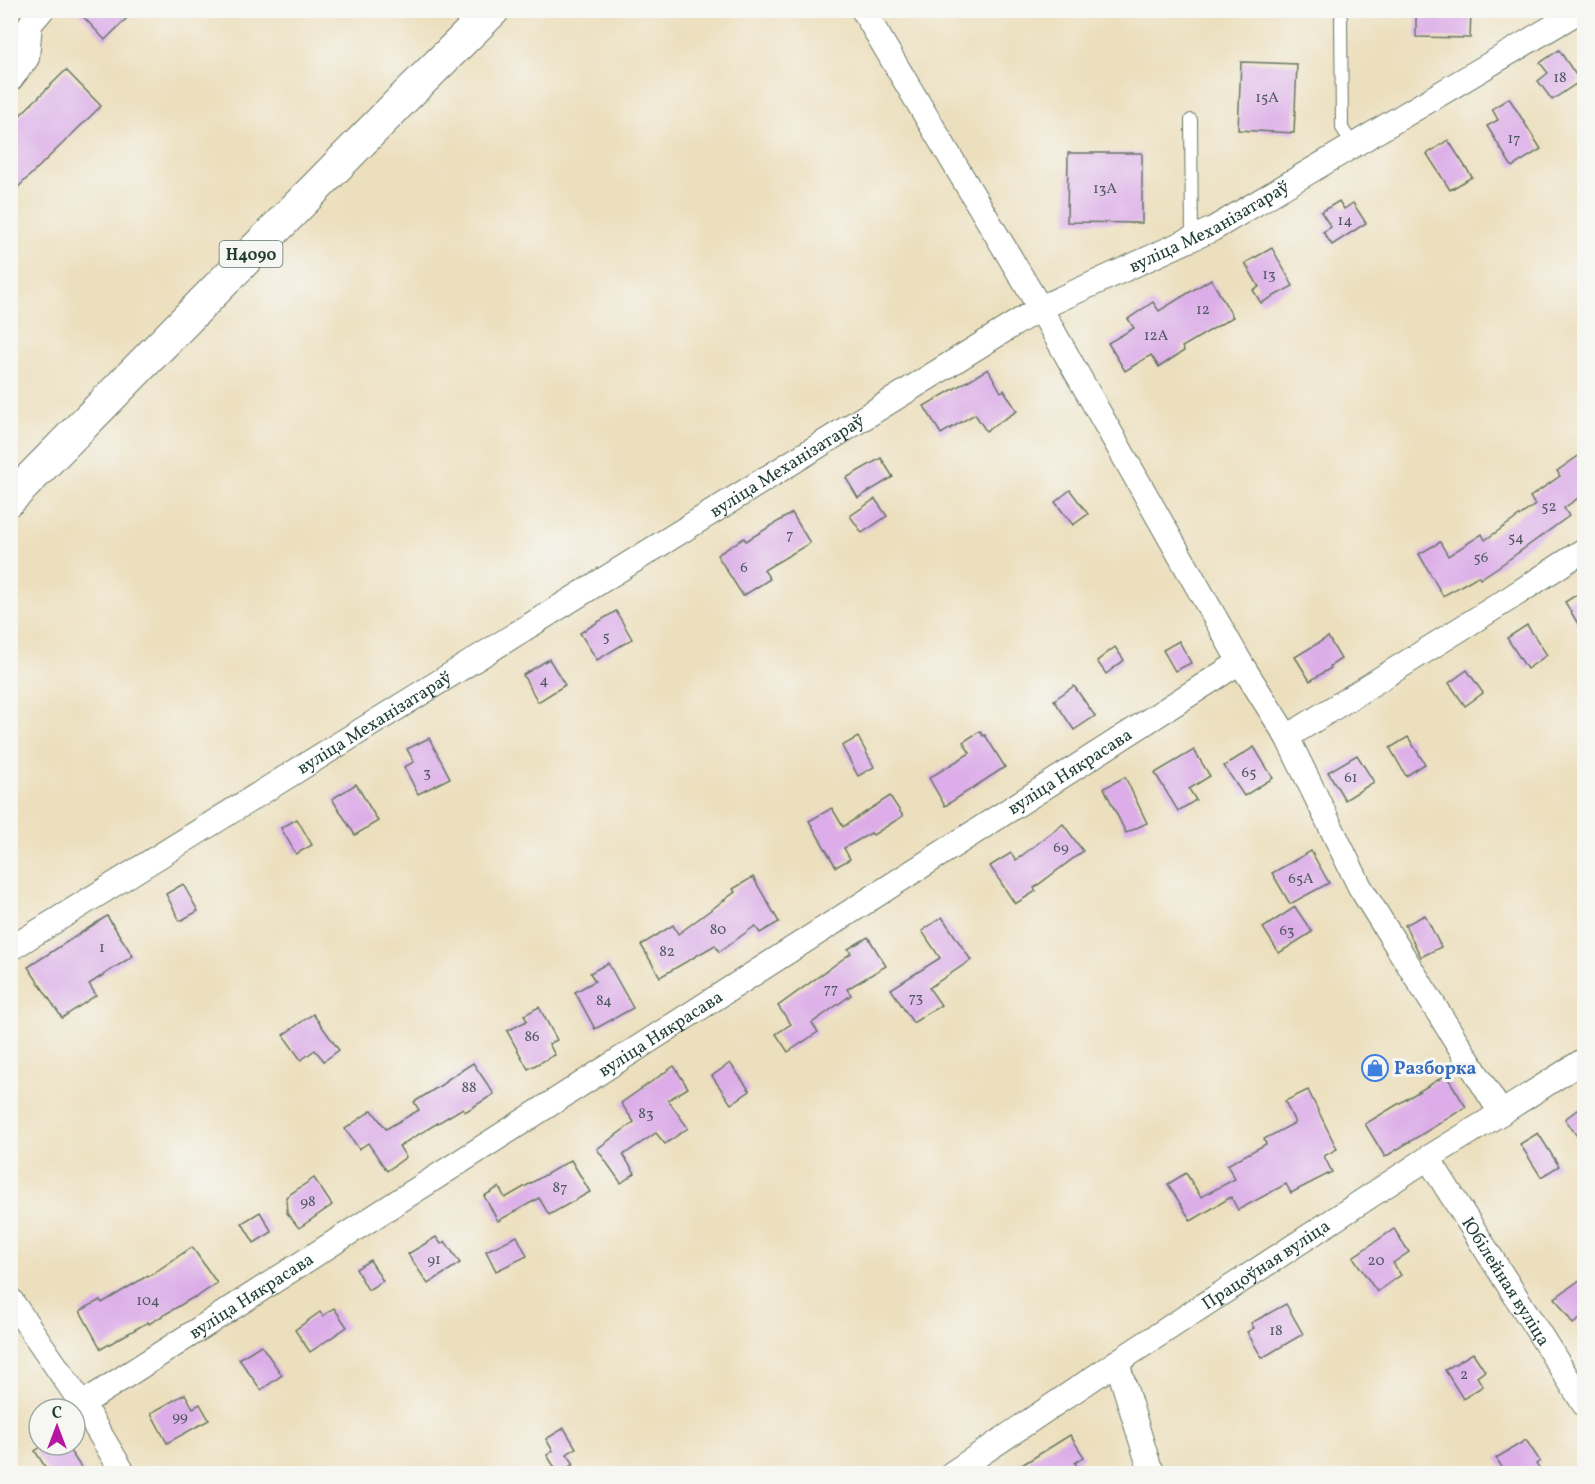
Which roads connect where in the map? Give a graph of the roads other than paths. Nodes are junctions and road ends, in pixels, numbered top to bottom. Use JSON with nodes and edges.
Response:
{"nodes":[{"id":1,"x":42,"y":10,"type":"edge"},
{"id":2,"x":493,"y":10,"type":"edge"},
{"id":3,"x":863,"y":10,"type":"edge"},
{"id":4,"x":1581,"y":10,"type":"edge"},
{"id":5,"x":1341,"y":18,"type":"dead end"},
{"id":6,"x":10,"y":80,"type":"edge"},
{"id":7,"x":1191,"y":120,"type":"dead end"},
{"id":8,"x":1353,"y":145,"type":"junction"},
{"id":9,"x":1192,"y":238,"type":"junction"},
{"id":10,"x":1040,"y":308,"type":"junction"},
{"id":11,"x":10,"y":499,"type":"edge"},
{"id":12,"x":1584,"y":549,"type":"edge"},
{"id":13,"x":1240,"y":662,"type":"junction"},
{"id":14,"x":1287,"y":737,"type":"junction"},
{"id":15,"x":10,"y":949,"type":"edge"},
{"id":16,"x":1584,"y":1060,"type":"edge"},
{"id":17,"x":1502,"y":1113,"type":"junction"},
{"id":18,"x":1428,"y":1158,"type":"junction"},
{"id":19,"x":10,"y":1299,"type":"edge"},
{"id":20,"x":1117,"y":1362,"type":"junction"},
{"id":21,"x":77,"y":1397,"type":"edge"},
{"id":22,"x":87,"y":1401,"type":"edge"},
{"id":23,"x":1584,"y":1404,"type":"edge"},
{"id":24,"x":87,"y":1412,"type":"edge"},
{"id":25,"x":124,"y":1473,"type":"edge"},
{"id":26,"x":951,"y":1473,"type":"edge"},
{"id":27,"x":1154,"y":1473,"type":"edge"}],
"edges":[{"from":1,"to":6,"type":"street"},
{"from":2,"to":11,"type":"main road","number":"Н4090"},
{"from":3,"to":10,"type":"street"},
{"from":4,"to":8,"type":"street","name":"вуліца Механізатараў"},
{"from":5,"to":8,"type":"lane"},
{"from":7,"to":9,"type":"lane"},
{"from":8,"to":9,"type":"street","name":"вуліца Механізатараў"},
{"from":9,"to":10,"type":"street","name":"вуліца Механізатараў"},
{"from":10,"to":13,"type":"street"},
{"from":10,"to":15,"type":"street","name":"вуліца Механізатараў"},
{"from":12,"to":14,"type":"street"},
{"from":13,"to":14,"type":"street"},
{"from":13,"to":22,"type":"street","name":"вуліца Някрасава"},
{"from":14,"to":17,"type":"street"},
{"from":16,"to":17,"type":"street","name":"Працоўная вуліца"},
{"from":17,"to":18,"type":"street","name":"Працоўная вуліца"},
{"from":18,"to":20,"type":"street","name":"Працоўная вуліца"},
{"from":18,"to":23,"type":"street","name":"Юбілейная вуліца"},
{"from":19,"to":21,"type":"street"},
{"from":20,"to":26,"type":"street","name":"Працоўная вуліца"},
{"from":20,"to":27,"type":"street"},
{"from":24,"to":25,"type":"street"}]}
